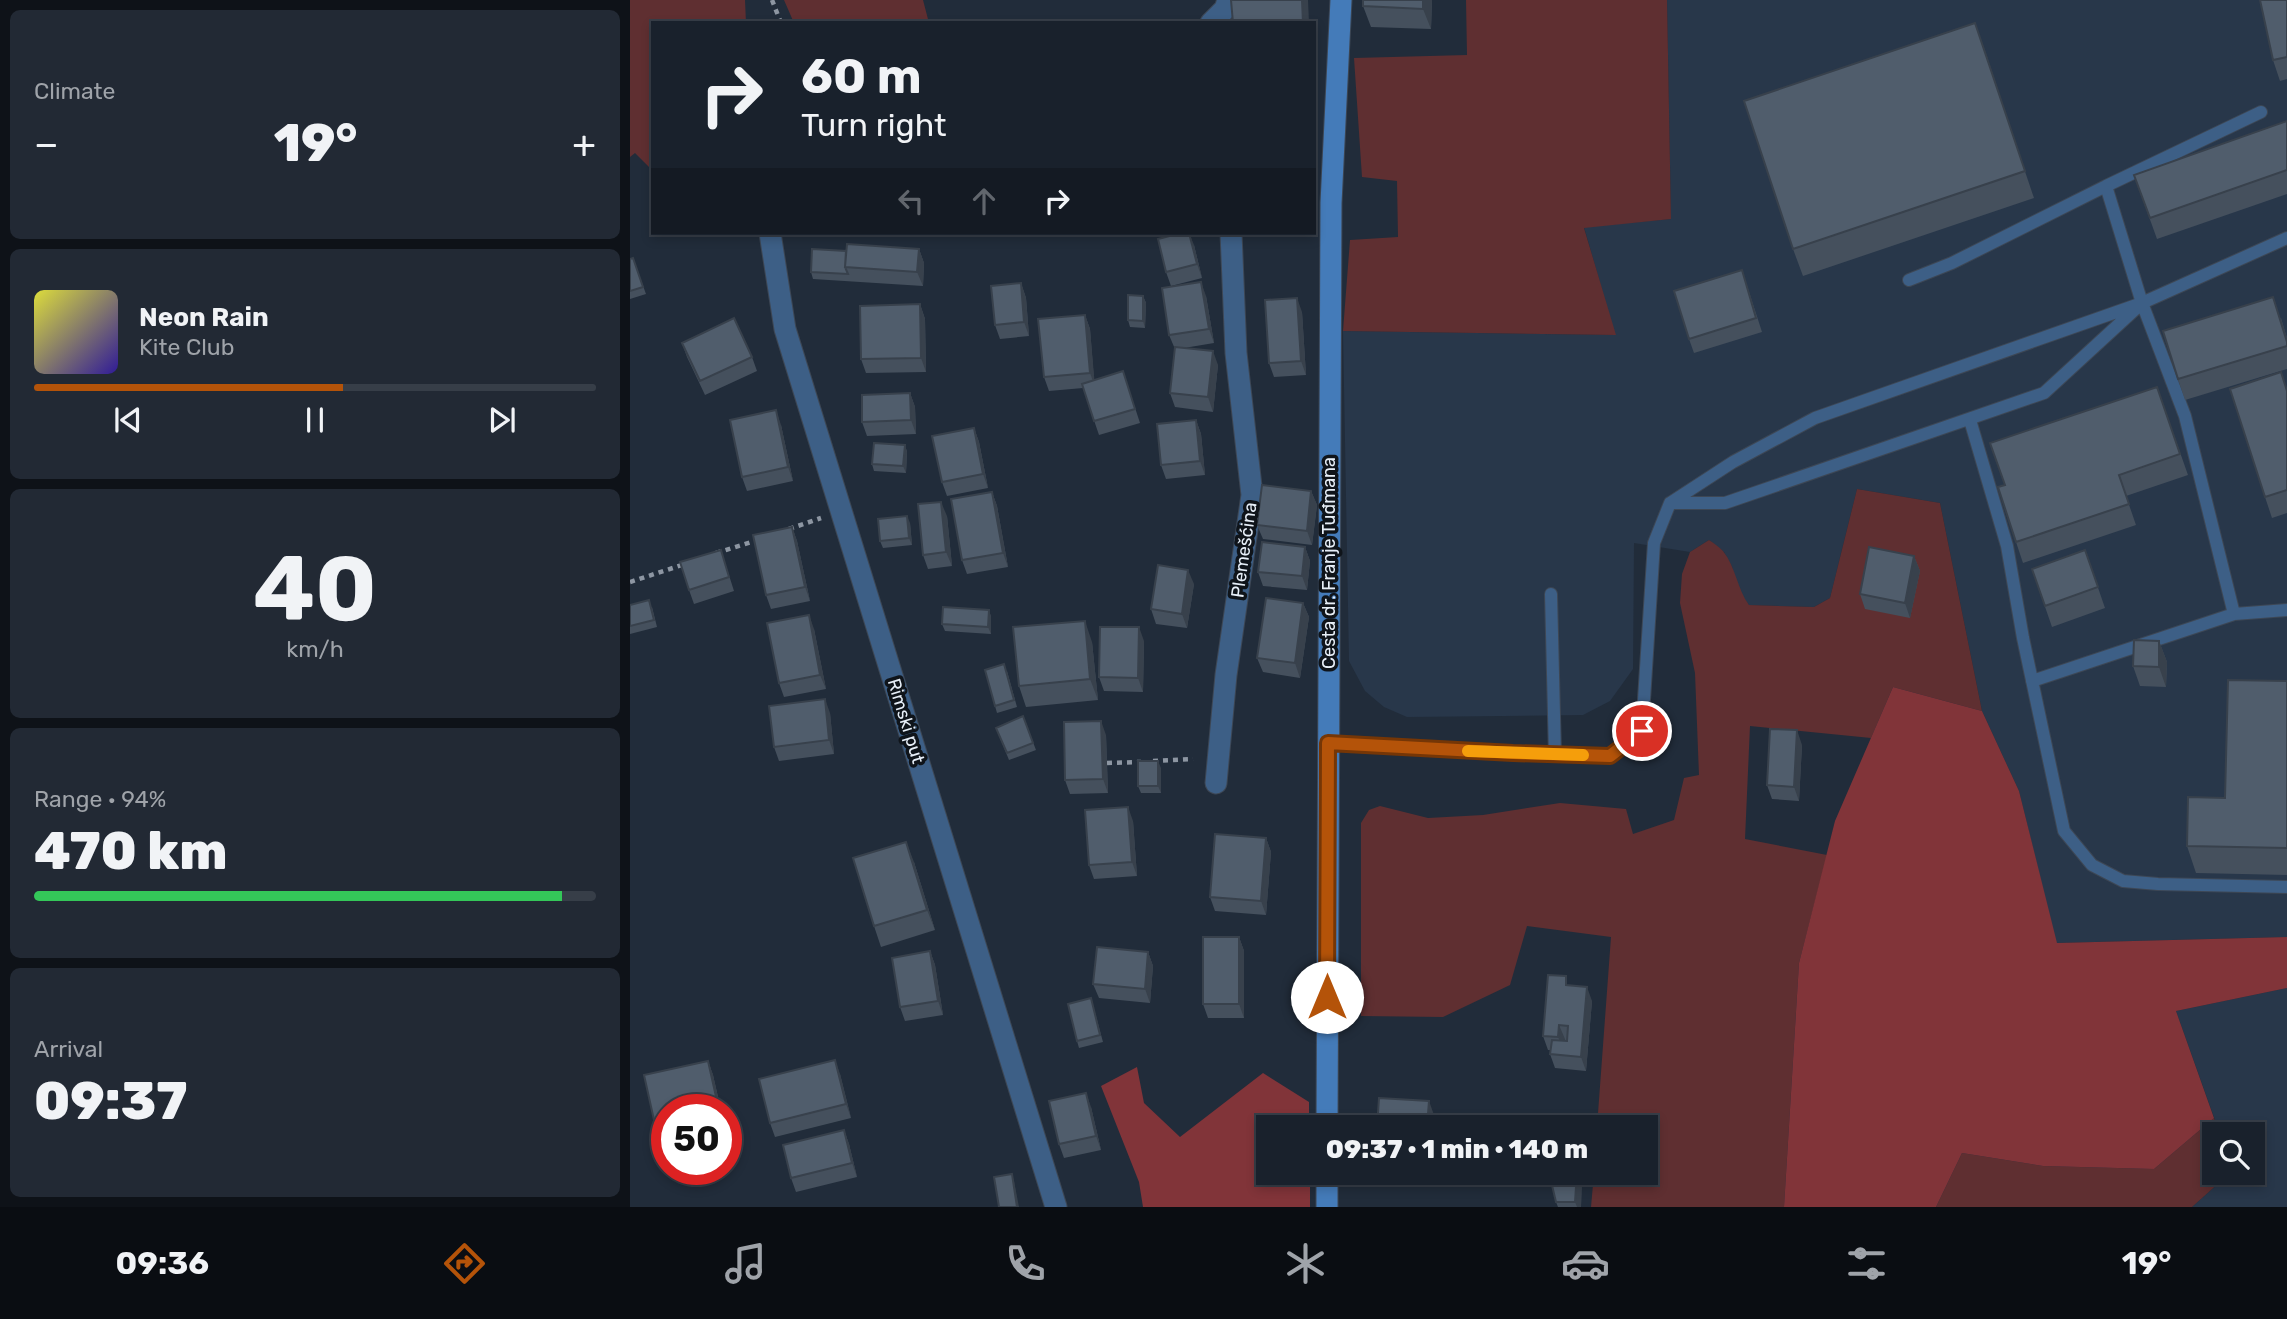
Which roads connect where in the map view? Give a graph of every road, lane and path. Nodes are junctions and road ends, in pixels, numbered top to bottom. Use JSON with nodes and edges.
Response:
{"nodes":[{"id":1,"x":772,"y":0,"type":"edge"},
{"id":2,"x":1228,"y":0,"type":"edge"},
{"id":3,"x":1341,"y":0,"type":"edge"},
{"id":4,"x":1212,"y":16,"type":"edge"},
{"id":5,"x":780,"y":21,"type":"edge"},
{"id":6,"x":2261,"y":112,"type":"dead end"},
{"id":7,"x":2106,"y":186,"type":"junction"},
{"id":8,"x":770,"y":235,"type":"edge"},
{"id":9,"x":1231,"y":235,"type":"edge"},
{"id":10,"x":2287,"y":238,"type":"edge"},
{"id":11,"x":1909,"y":280,"type":"dead end"},
{"id":12,"x":2142,"y":303,"type":"junction"},
{"id":13,"x":1970,"y":419,"type":"junction"},
{"id":14,"x":1670,"y":503,"type":"junction"},
{"id":15,"x":842,"y":512,"type":"junction"},
{"id":16,"x":778,"y":533,"type":"edge"},
{"id":17,"x":765,"y":537,"type":"edge"},
{"id":18,"x":714,"y":554,"type":"edge"},
{"id":19,"x":689,"y":563,"type":"edge"},
{"id":20,"x":630,"y":582,"type":"edge"},
{"id":21,"x":1552,"y":594,"type":"dead end"},
{"id":22,"x":2287,"y":610,"type":"edge"},
{"id":23,"x":2234,"y":614,"type":"junction"},
{"id":24,"x":2032,"y":681,"type":"junction"},
{"id":25,"x":1328,"y":743,"type":"junction"},
{"id":26,"x":1555,"y":755,"type":"junction"},
{"id":27,"x":1219,"y":758,"type":"junction"},
{"id":28,"x":1107,"y":763,"type":"dead end"},
{"id":29,"x":1216,"y":783,"type":"dead end"},
{"id":30,"x":2287,"y":887,"type":"edge"},
{"id":31,"x":1327,"y":1115,"type":"edge"},
{"id":32,"x":1327,"y":1185,"type":"edge"},
{"id":33,"x":1056,"y":1207,"type":"edge"},
{"id":34,"x":1327,"y":1207,"type":"edge"}],
"edges":[{"from":1,"to":5,"type":"path"},
{"from":2,"to":4,"type":"street"},
{"from":3,"to":25,"type":"main road","name":"Cesta dr. Franje Tuđmana"},
{"from":6,"to":7,"type":"lane"},
{"from":7,"to":11,"type":"lane"},
{"from":7,"to":12,"type":"lane"},
{"from":8,"to":15,"type":"street","name":"Rimski put"},
{"from":9,"to":27,"type":"street","name":"Plemešćina"},
{"from":10,"to":12,"type":"lane"},
{"from":12,"to":13,"type":"lane"},
{"from":12,"to":14,"type":"lane"},
{"from":12,"to":23,"type":"lane"},
{"from":13,"to":14,"type":"lane"},
{"from":13,"to":24,"type":"lane"},
{"from":14,"to":26,"type":"lane"},
{"from":15,"to":16,"type":"path"},
{"from":15,"to":33,"type":"street","name":"Rimski put"},
{"from":17,"to":18,"type":"path"},
{"from":19,"to":20,"type":"path"},
{"from":21,"to":26,"type":"lane"},
{"from":22,"to":23,"type":"lane"},
{"from":23,"to":24,"type":"lane"},
{"from":24,"to":30,"type":"lane"},
{"from":25,"to":26,"type":"lane"},
{"from":25,"to":31,"type":"main road","name":"Cesta dr. Franje Tuđmana"},
{"from":27,"to":28,"type":"path"},
{"from":27,"to":29,"type":"street","name":"Plemešćina"},
{"from":32,"to":34,"type":"main road"}]}
